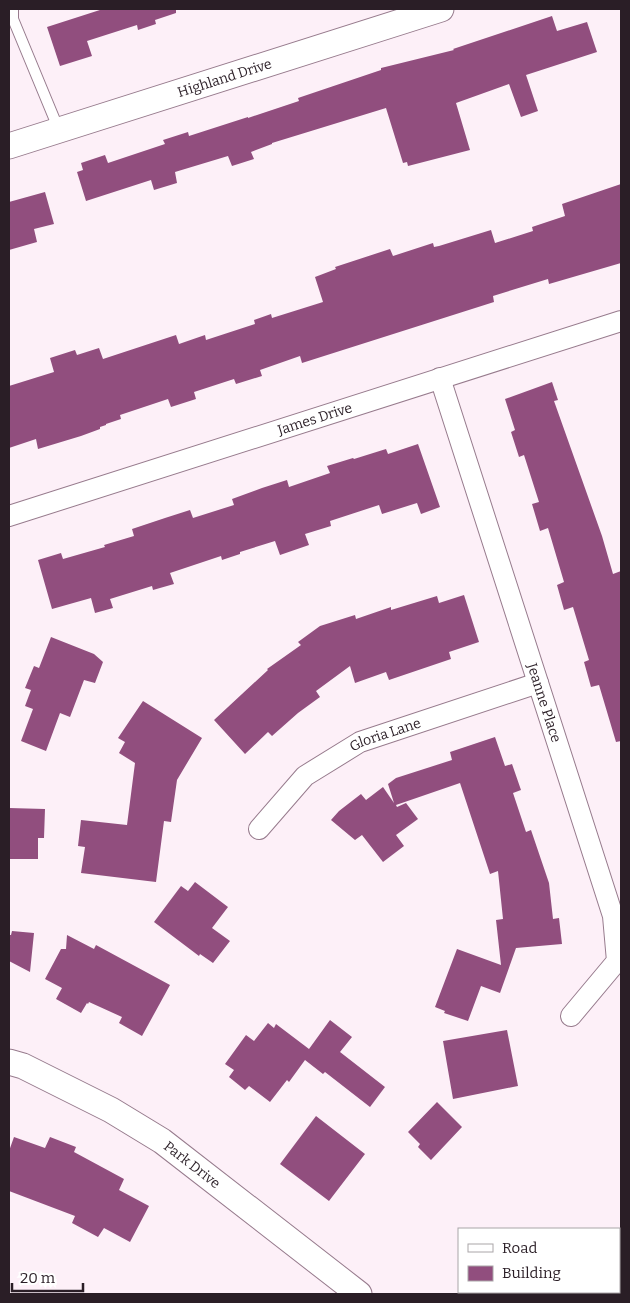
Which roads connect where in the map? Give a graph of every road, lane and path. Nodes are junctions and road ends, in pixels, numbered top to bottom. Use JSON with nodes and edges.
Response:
{"nodes":[{"id":1,"x":13,"y":9,"type":"edge"},
{"id":2,"x":441,"y":9,"type":"edge"},
{"id":3,"x":59,"y":130,"type":"junction"},
{"id":4,"x":9,"y":146,"type":"edge"},
{"id":5,"x":621,"y":321,"type":"edge"},
{"id":6,"x":440,"y":378,"type":"junction"},
{"id":7,"x":9,"y":516,"type":"edge"},
{"id":8,"x":538,"y":683,"type":"junction"},
{"id":9,"x":259,"y":829,"type":"dead end"},
{"id":10,"x":571,"y":1016,"type":"dead end"},
{"id":11,"x":9,"y":1062,"type":"edge"},
{"id":12,"x":358,"y":1294,"type":"edge"}],
"edges":[{"from":1,"to":3,"type":"lane"},
{"from":2,"to":3,"type":"street","name":"Highland Drive"},
{"from":3,"to":4,"type":"street","name":"Highland Drive"},
{"from":5,"to":6,"type":"street","name":"James Drive"},
{"from":6,"to":7,"type":"street","name":"James Drive"},
{"from":6,"to":8,"type":"street","name":"Jeanne Place"},
{"from":8,"to":9,"type":"street","name":"Gloria Lane"},
{"from":8,"to":10,"type":"street","name":"Jeanne Place"},
{"from":11,"to":12,"type":"street","name":"Park Drive"}]}
